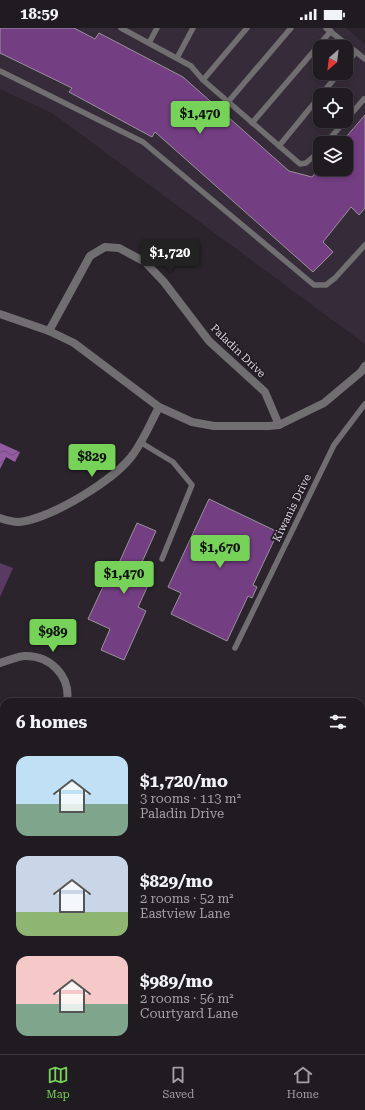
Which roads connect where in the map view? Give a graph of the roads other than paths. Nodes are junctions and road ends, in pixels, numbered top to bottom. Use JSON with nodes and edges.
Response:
{"nodes":[{"id":1,"x":121,"y":28,"type":"edge"},
{"id":2,"x":157,"y":28,"type":"edge"},
{"id":3,"x":194,"y":28,"type":"edge"},
{"id":4,"x":247,"y":28,"type":"edge"},
{"id":5,"x":291,"y":28,"type":"edge"},
{"id":6,"x":329,"y":30,"type":"edge"},
{"id":7,"x":149,"y":43,"type":"junction"},
{"id":8,"x":356,"y":52,"type":"junction"},
{"id":9,"x":353,"y":56,"type":"edge"},
{"id":10,"x":177,"y":58,"type":"junction"},
{"id":11,"x":365,"y":59,"type":"edge"},
{"id":12,"x":0,"y":71,"type":"edge"},
{"id":13,"x":203,"y":80,"type":"junction"},
{"id":14,"x":333,"y":80,"type":"edge"},
{"id":15,"x":326,"y":88,"type":"edge"},
{"id":16,"x":365,"y":99,"type":"edge"},
{"id":17,"x":228,"y":102,"type":"junction"},
{"id":18,"x":313,"y":104,"type":"edge"},
{"id":19,"x":353,"y":112,"type":"edge"},
{"id":20,"x":252,"y":123,"type":"junction"},
{"id":21,"x":338,"y":128,"type":"edge"},
{"id":22,"x":332,"y":136,"type":"edge"},
{"id":23,"x":279,"y":146,"type":"junction"},
{"id":24,"x":313,"y":157,"type":"edge"},
{"id":25,"x":365,"y":245,"type":"edge"},
{"id":26,"x":0,"y":314,"type":"edge"},
{"id":27,"x":49,"y":331,"type":"junction"},
{"id":28,"x":364,"y":371,"type":"edge"},
{"id":29,"x":365,"y":404,"type":"edge"},
{"id":30,"x":159,"y":407,"type":"junction"},
{"id":31,"x":279,"y":425,"type":"junction"},
{"id":32,"x":140,"y":442,"type":"junction"},
{"id":33,"x":0,"y":518,"type":"edge"},
{"id":34,"x":162,"y":559,"type":"dead end"},
{"id":35,"x":235,"y":648,"type":"dead end"},
{"id":36,"x":0,"y":663,"type":"edge"},
{"id":37,"x":67,"y":698,"type":"edge"}],
"edges":[{"from":1,"to":7,"type":"lane"},
{"from":2,"to":7,"type":"lane"},
{"from":3,"to":10,"type":"lane"},
{"from":4,"to":13,"type":"lane"},
{"from":5,"to":17,"type":"lane"},
{"from":6,"to":8,"type":"lane"},
{"from":6,"to":20,"type":"lane"},
{"from":7,"to":10,"type":"lane"},
{"from":8,"to":9,"type":"lane"},
{"from":8,"to":11,"type":"lane"},
{"from":10,"to":13,"type":"lane"},
{"from":12,"to":25,"type":"lane"},
{"from":13,"to":17,"type":"lane"},
{"from":14,"to":15,"type":"lane"},
{"from":16,"to":19,"type":"lane"},
{"from":17,"to":20,"type":"lane"},
{"from":18,"to":23,"type":"lane"},
{"from":20,"to":23,"type":"lane"},
{"from":21,"to":22,"type":"lane"},
{"from":23,"to":24,"type":"lane"},
{"from":26,"to":27,"type":"street"},
{"from":27,"to":30,"type":"street"},
{"from":27,"to":31,"type":"street","name":"Paladin Drive"},
{"from":28,"to":31,"type":"street"},
{"from":29,"to":35,"type":"lane","name":"Kiwanis Drive"},
{"from":30,"to":31,"type":"street"},
{"from":30,"to":32,"type":"street"},
{"from":32,"to":33,"type":"street"},
{"from":32,"to":34,"type":"lane"},
{"from":36,"to":37,"type":"street"}]}
